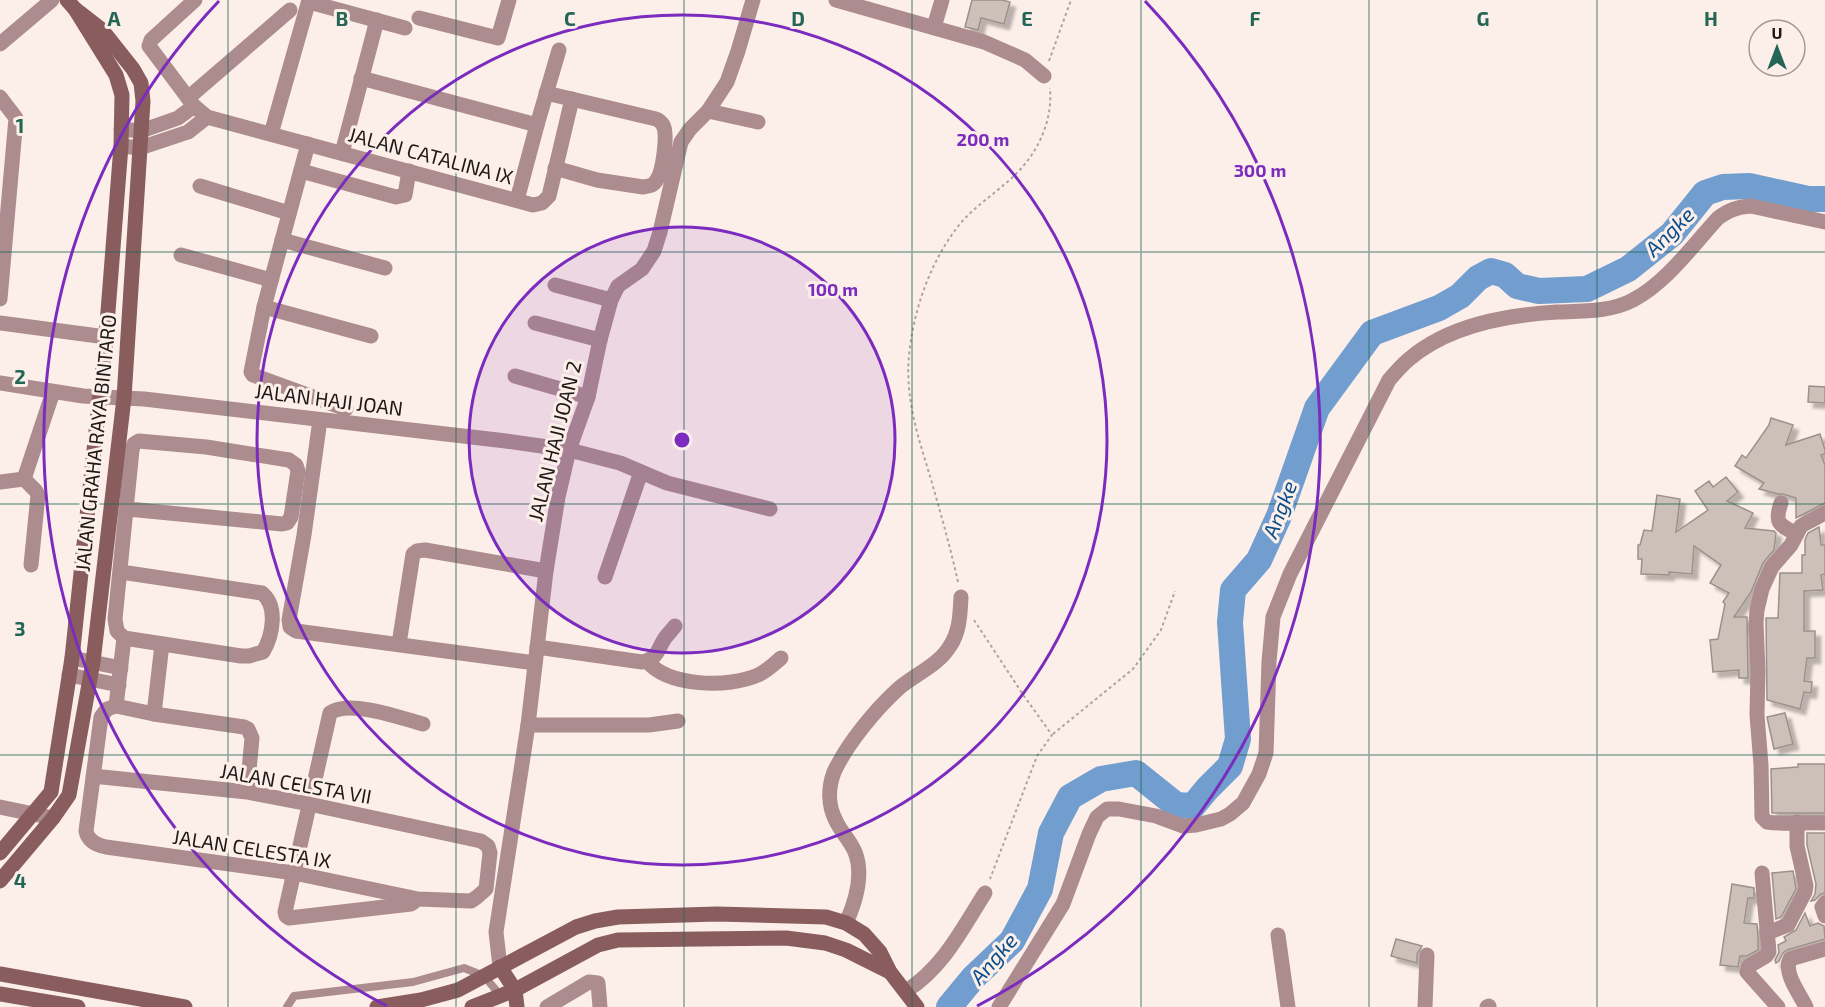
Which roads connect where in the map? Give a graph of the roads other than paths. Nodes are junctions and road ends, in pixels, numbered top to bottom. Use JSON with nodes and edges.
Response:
{"nodes":[{"id":1,"x":52,"y":0,"type":"edge"},
{"id":2,"x":195,"y":0,"type":"edge"},
{"id":3,"x":509,"y":0,"type":"edge"},
{"id":4,"x":753,"y":0,"type":"edge"},
{"id":5,"x":836,"y":0,"type":"edge"},
{"id":6,"x":942,"y":0,"type":"edge"},
{"id":7,"x":309,"y":1,"type":"edge"},
{"id":8,"x":71,"y":4,"type":"edge"},
{"id":9,"x":286,"y":5,"type":"edge"},
{"id":10,"x":419,"y":18,"type":"dead end"},
{"id":11,"x":377,"y":20,"type":"junction"},
{"id":12,"x":303,"y":24,"type":"junction"},
{"id":13,"x":934,"y":27,"type":"junction"},
{"id":14,"x":405,"y":28,"type":"dead end"},
{"id":15,"x":0,"y":44,"type":"edge"},
{"id":16,"x":559,"y":50,"type":"dead end"},
{"id":17,"x":1044,"y":76,"type":"road end"},
{"id":18,"x":362,"y":78,"type":"junction"},
{"id":19,"x":546,"y":93,"type":"junction"},
{"id":20,"x":0,"y":97,"type":"edge"},
{"id":21,"x":572,"y":99,"type":"junction"},
{"id":22,"x":191,"y":102,"type":"junction"},
{"id":23,"x":708,"y":111,"type":"junction"},
{"id":24,"x":0,"y":116,"type":"edge"},
{"id":25,"x":207,"y":117,"type":"junction"},
{"id":26,"x":16,"y":118,"type":"junction"},
{"id":27,"x":758,"y":122,"type":"dead end"},
{"id":28,"x":537,"y":125,"type":"junction"},
{"id":29,"x":121,"y":129,"type":"junction"},
{"id":30,"x":141,"y":131,"type":"junction"},
{"id":31,"x":271,"y":134,"type":"junction"},
{"id":32,"x":308,"y":144,"type":"junction"},
{"id":33,"x":121,"y":146,"type":"junction"},
{"id":34,"x":140,"y":148,"type":"junction"},
{"id":35,"x":342,"y":153,"type":"junction"},
{"id":36,"x":555,"y":168,"type":"junction"},
{"id":37,"x":301,"y":171,"type":"junction"},
{"id":38,"x":410,"y":171,"type":"junction"},
{"id":39,"x":200,"y":186,"type":"dead end"},
{"id":40,"x":517,"y":200,"type":"junction"},
{"id":41,"x":289,"y":213,"type":"junction"},
{"id":42,"x":4,"y":216,"type":"edge"},
{"id":43,"x":1825,"y":222,"type":"edge"},
{"id":44,"x":282,"y":240,"type":"junction"},
{"id":45,"x":181,"y":255,"type":"dead end"},
{"id":46,"x":386,"y":268,"type":"dead end"},
{"id":47,"x":271,"y":280,"type":"junction"},
{"id":48,"x":555,"y":285,"type":"dead end"},
{"id":49,"x":0,"y":299,"type":"edge"},
{"id":50,"x":611,"y":300,"type":"junction"},
{"id":51,"x":264,"y":307,"type":"junction"},
{"id":52,"x":0,"y":323,"type":"edge"},
{"id":53,"x":535,"y":323,"type":"dead end"},
{"id":54,"x":371,"y":336,"type":"dead end"},
{"id":55,"x":106,"y":337,"type":"junction"},
{"id":56,"x":600,"y":339,"type":"junction"},
{"id":57,"x":515,"y":376,"type":"dead end"},
{"id":58,"x":0,"y":383,"type":"edge"},
{"id":59,"x":53,"y":392,"type":"junction"},
{"id":60,"x":100,"y":397,"type":"junction"},
{"id":61,"x":588,"y":397,"type":"junction"},
{"id":62,"x":124,"y":398,"type":"junction"},
{"id":63,"x":346,"y":409,"type":"dead end"},
{"id":64,"x":320,"y":420,"type":"junction"},
{"id":65,"x":569,"y":450,"type":"junction"},
{"id":66,"x":641,"y":472,"type":"junction"},
{"id":67,"x":24,"y":479,"type":"junction"},
{"id":68,"x":0,"y":482,"type":"edge"},
{"id":69,"x":1781,"y":503,"type":"dead end"},
{"id":70,"x":128,"y":509,"type":"junction"},
{"id":71,"x":770,"y":509,"type":"dead end"},
{"id":72,"x":1825,"y":513,"type":"edge"},
{"id":73,"x":1797,"y":534,"type":"junction"},
{"id":74,"x":31,"y":565,"type":"dead end"},
{"id":75,"x":546,"y":571,"type":"junction"},
{"id":76,"x":121,"y":572,"type":"junction"},
{"id":77,"x":605,"y":577,"type":"dead end"},
{"id":78,"x":961,"y":597,"type":"road end"},
{"id":79,"x":675,"y":626,"type":"dead end"},
{"id":80,"x":124,"y":638,"type":"junction"},
{"id":81,"x":162,"y":644,"type":"junction"},
{"id":82,"x":399,"y":644,"type":"junction"},
{"id":83,"x":537,"y":647,"type":"junction"},
{"id":84,"x":72,"y":658,"type":"junction"},
{"id":85,"x":781,"y":658,"type":"dead end"},
{"id":86,"x":647,"y":661,"type":"junction"},
{"id":87,"x":93,"y":662,"type":"junction"},
{"id":88,"x":535,"y":663,"type":"junction"},
{"id":89,"x":121,"y":668,"type":"junction"},
{"id":90,"x":69,"y":675,"type":"junction"},
{"id":91,"x":90,"y":679,"type":"junction"},
{"id":92,"x":119,"y":685,"type":"junction"},
{"id":93,"x":116,"y":706,"type":"junction"},
{"id":94,"x":154,"y":714,"type":"junction"},
{"id":95,"x":678,"y":722,"type":"dead end"},
{"id":96,"x":423,"y":724,"type":"dead end"},
{"id":97,"x":528,"y":725,"type":"junction"},
{"id":98,"x":93,"y":776,"type":"junction"},
{"id":99,"x":247,"y":792,"type":"junction"},
{"id":100,"x":309,"y":804,"type":"junction"},
{"id":101,"x":0,"y":807,"type":"edge"},
{"id":102,"x":34,"y":815,"type":"junction"},
{"id":103,"x":53,"y":818,"type":"junction"},
{"id":104,"x":1797,"y":822,"type":"junction"},
{"id":105,"x":1825,"y":823,"type":"edge"},
{"id":106,"x":0,"y":853,"type":"edge"},
{"id":107,"x":294,"y":873,"type":"junction"},
{"id":108,"x":1762,"y":873,"type":"dead end"},
{"id":109,"x":0,"y":881,"type":"edge"},
{"id":110,"x":985,"y":893,"type":"road end"},
{"id":111,"x":477,"y":897,"type":"joint"},
{"id":112,"x":418,"y":899,"type":"junction"},
{"id":113,"x":1825,"y":903,"type":"edge"},
{"id":114,"x":1825,"y":916,"type":"edge"},
{"id":115,"x":846,"y":923,"type":"junction"},
{"id":116,"x":1767,"y":933,"type":"junction"},
{"id":117,"x":1278,"y":935,"type":"dead end"},
{"id":118,"x":1825,"y":949,"type":"edge"},
{"id":119,"x":1427,"y":955,"type":"dead end"},
{"id":120,"x":500,"y":967,"type":"junction"},
{"id":121,"x":890,"y":972,"type":"junction"},
{"id":122,"x":0,"y":974,"type":"edge"},
{"id":123,"x":484,"y":976,"type":"junction"},
{"id":124,"x":508,"y":993,"type":"junction"},
{"id":125,"x":0,"y":994,"type":"edge"},
{"id":126,"x":913,"y":1001,"type":"edge"},
{"id":127,"x":78,"y":1007,"type":"edge"},
{"id":128,"x":185,"y":1007,"type":"edge"},
{"id":129,"x":287,"y":1007,"type":"edge"},
{"id":130,"x":377,"y":1007,"type":"edge"},
{"id":131,"x":472,"y":1007,"type":"edge"},
{"id":132,"x":517,"y":1007,"type":"edge"},
{"id":133,"x":547,"y":1007,"type":"edge"},
{"id":134,"x":600,"y":1007,"type":"edge"},
{"id":135,"x":999,"y":1007,"type":"edge"},
{"id":136,"x":1288,"y":1007,"type":"edge"},
{"id":137,"x":1425,"y":1007,"type":"edge"},
{"id":138,"x":1778,"y":1007,"type":"edge"},
{"id":139,"x":1806,"y":1007,"type":"edge"}],
"edges":[{"from":1,"to":15,"type":"street"},
{"from":2,"to":22,"type":"street"},
{"from":3,"to":10,"type":"street"},
{"from":4,"to":23,"type":"street","name":"JALAN HAJI JOAN 2"},
{"from":5,"to":13,"type":"street"},
{"from":6,"to":13,"type":"street"},
{"from":7,"to":11,"type":"street"},
{"from":7,"to":12,"type":"street"},
{"from":8,"to":29,"type":"main road","name":"JALAN GRAHA RAYA BINTARO"},
{"from":8,"to":30,"type":"main road","name":"JALAN GRAHA RAYA BINTARO"},
{"from":9,"to":12,"type":"street"},
{"from":9,"to":22,"type":"street"},
{"from":11,"to":14,"type":"street"},
{"from":11,"to":18,"type":"street"},
{"from":12,"to":31,"type":"street"},
{"from":13,"to":17,"type":"street"},
{"from":16,"to":19,"type":"street"},
{"from":18,"to":28,"type":"street"},
{"from":18,"to":35,"type":"street"},
{"from":19,"to":21,"type":"street"},
{"from":19,"to":28,"type":"street"},
{"from":20,"to":26,"type":"street"},
{"from":21,"to":36,"type":"street"},
{"from":21,"to":36,"type":"street"},
{"from":22,"to":25,"type":"street"},
{"from":22,"to":30,"type":"street"},
{"from":23,"to":27,"type":"street"},
{"from":23,"to":50,"type":"street","name":"JALAN HAJI JOAN 2"},
{"from":24,"to":26,"type":"street"},
{"from":25,"to":31,"type":"street","name":"JALAN CATALINA IX"},
{"from":25,"to":34,"type":"street"},
{"from":26,"to":42,"type":"street"},
{"from":28,"to":40,"type":"street"},
{"from":29,"to":30,"type":"street"},
{"from":29,"to":33,"type":"main road","name":"JALAN GRAHA RAYA BINTARO"},
{"from":30,"to":34,"type":"main road","name":"JALAN GRAHA RAYA BINTARO"},
{"from":31,"to":32,"type":"street","name":"JALAN CATALINA IX"},
{"from":32,"to":35,"type":"street","name":"JALAN CATALINA IX"},
{"from":32,"to":37,"type":"street"},
{"from":33,"to":34,"type":"street"},
{"from":33,"to":55,"type":"main road","name":"JALAN GRAHA RAYA BINTARO"},
{"from":34,"to":62,"type":"main road","name":"JALAN GRAHA RAYA BINTARO"},
{"from":35,"to":38,"type":"street","name":"JALAN CATALINA IX"},
{"from":36,"to":40,"type":"street","name":"JALAN CATALINA IX"},
{"from":37,"to":38,"type":"street"},
{"from":37,"to":41,"type":"street"},
{"from":38,"to":40,"type":"street","name":"JALAN CATALINA IX"},
{"from":39,"to":41,"type":"street"},
{"from":41,"to":44,"type":"street"},
{"from":42,"to":49,"type":"street"},
{"from":43,"to":135,"type":"street"},
{"from":44,"to":46,"type":"street"},
{"from":44,"to":47,"type":"street"},
{"from":45,"to":47,"type":"street"},
{"from":47,"to":51,"type":"street"},
{"from":48,"to":50,"type":"street"},
{"from":50,"to":56,"type":"street","name":"JALAN HAJI JOAN 2"},
{"from":51,"to":54,"type":"street"},
{"from":51,"to":63,"type":"street"},
{"from":52,"to":55,"type":"street"},
{"from":53,"to":56,"type":"street"},
{"from":55,"to":60,"type":"main road","name":"JALAN GRAHA RAYA BINTARO"},
{"from":56,"to":61,"type":"street","name":"JALAN HAJI JOAN 2"},
{"from":57,"to":61,"type":"street"},
{"from":58,"to":59,"type":"street","name":"JALAN HAJI JOAN"},
{"from":59,"to":60,"type":"street","name":"JALAN HAJI JOAN"},
{"from":59,"to":67,"type":"street"},
{"from":60,"to":62,"type":"street","name":"JALAN HAJI JOAN"},
{"from":60,"to":84,"type":"main road","name":"JALAN GRAHA RAYA BINTARO"},
{"from":61,"to":65,"type":"street","name":"JALAN HAJI JOAN 2"},
{"from":62,"to":64,"type":"street","name":"JALAN HAJI JOAN"},
{"from":62,"to":87,"type":"main road","name":"JALAN GRAHA RAYA BINTARO"},
{"from":64,"to":65,"type":"street","name":"JALAN HAJI JOAN"},
{"from":64,"to":82,"type":"street"},
{"from":65,"to":66,"type":"street","name":"JALAN HAJI JOAN"},
{"from":65,"to":75,"type":"street","name":"JALAN HAJI JOAN 2"},
{"from":66,"to":71,"type":"street","name":"JALAN HAJI JOAN"},
{"from":66,"to":77,"type":"street"},
{"from":67,"to":68,"type":"street"},
{"from":67,"to":74,"type":"street"},
{"from":69,"to":73,"type":"street"},
{"from":70,"to":70,"type":"street"},
{"from":70,"to":76,"type":"street"},
{"from":72,"to":73,"type":"street"},
{"from":73,"to":104,"type":"street"},
{"from":75,"to":82,"type":"street"},
{"from":75,"to":83,"type":"street","name":"JALAN HAJI JOAN 2"},
{"from":76,"to":80,"type":"street"},
{"from":76,"to":81,"type":"street"},
{"from":78,"to":115,"type":"street"},
{"from":79,"to":86,"type":"street"},
{"from":80,"to":81,"type":"street"},
{"from":80,"to":89,"type":"street"},
{"from":81,"to":94,"type":"street"},
{"from":82,"to":88,"type":"street"},
{"from":83,"to":86,"type":"street"},
{"from":83,"to":88,"type":"street","name":"JALAN HAJI JOAN 2"},
{"from":84,"to":87,"type":"street"},
{"from":84,"to":90,"type":"main road","name":"JALAN GRAHA RAYA BINTARO"},
{"from":85,"to":86,"type":"street"},
{"from":87,"to":89,"type":"street"},
{"from":87,"to":91,"type":"main road","name":"JALAN GRAHA RAYA BINTARO"},
{"from":88,"to":97,"type":"street","name":"JALAN HAJI JOAN 2"},
{"from":89,"to":92,"type":"street"},
{"from":90,"to":91,"type":"street"},
{"from":90,"to":102,"type":"main road","name":"JALAN GRAHA RAYA BINTARO"},
{"from":91,"to":92,"type":"street"},
{"from":91,"to":103,"type":"main road","name":"JALAN GRAHA RAYA BINTARO"},
{"from":92,"to":93,"type":"street"},
{"from":93,"to":94,"type":"street"},
{"from":93,"to":98,"type":"street"},
{"from":94,"to":99,"type":"street"},
{"from":95,"to":97,"type":"street"},
{"from":96,"to":100,"type":"street"},
{"from":97,"to":120,"type":"street","name":"JALAN HAJI JOAN 2"},
{"from":98,"to":99,"type":"street","name":"JALAN CELSTA VII"},
{"from":98,"to":107,"type":"street","name":"JALAN CELESTA IX"},
{"from":99,"to":100,"type":"street","name":"JALAN CELSTA VII"},
{"from":100,"to":107,"type":"street"},
{"from":100,"to":111,"type":"street","name":"JALAN CELSTA VII"},
{"from":101,"to":102,"type":"street"},
{"from":102,"to":103,"type":"street"},
{"from":102,"to":106,"type":"main road","name":"JALAN GRAHA RAYA BINTARO"},
{"from":103,"to":109,"type":"main road","name":"JALAN GRAHA RAYA BINTARO"},
{"from":104,"to":105,"type":"street"},
{"from":104,"to":116,"type":"street"},
{"from":107,"to":112,"type":"street","name":"JALAN CELESTA IX"},
{"from":107,"to":112,"type":"street","name":"JALAN CELESTA IX"},
{"from":108,"to":116,"type":"street"},
{"from":110,"to":126,"type":"street"},
{"from":111,"to":112,"type":"street","name":"JALAN CELESTA IX"},
{"from":113,"to":114,"type":"street"},
{"from":115,"to":120,"type":"main road"},
{"from":115,"to":121,"type":"main road"},
{"from":116,"to":138,"type":"street"},
{"from":117,"to":136,"type":"street"},
{"from":118,"to":139,"type":"street"},
{"from":119,"to":137,"type":"street"},
{"from":120,"to":123,"type":"main road"},
{"from":120,"to":124,"type":"main road"},
{"from":121,"to":124,"type":"main road"},
{"from":121,"to":126,"type":"main road"},
{"from":122,"to":128,"type":"main road"},
{"from":123,"to":124,"type":"lane"},
{"from":123,"to":129,"type":"lane"},
{"from":123,"to":130,"type":"main road"},
{"from":124,"to":131,"type":"main road"},
{"from":124,"to":132,"type":"main road"},
{"from":125,"to":127,"type":"main road"},
{"from":133,"to":134,"type":"street"}]}
